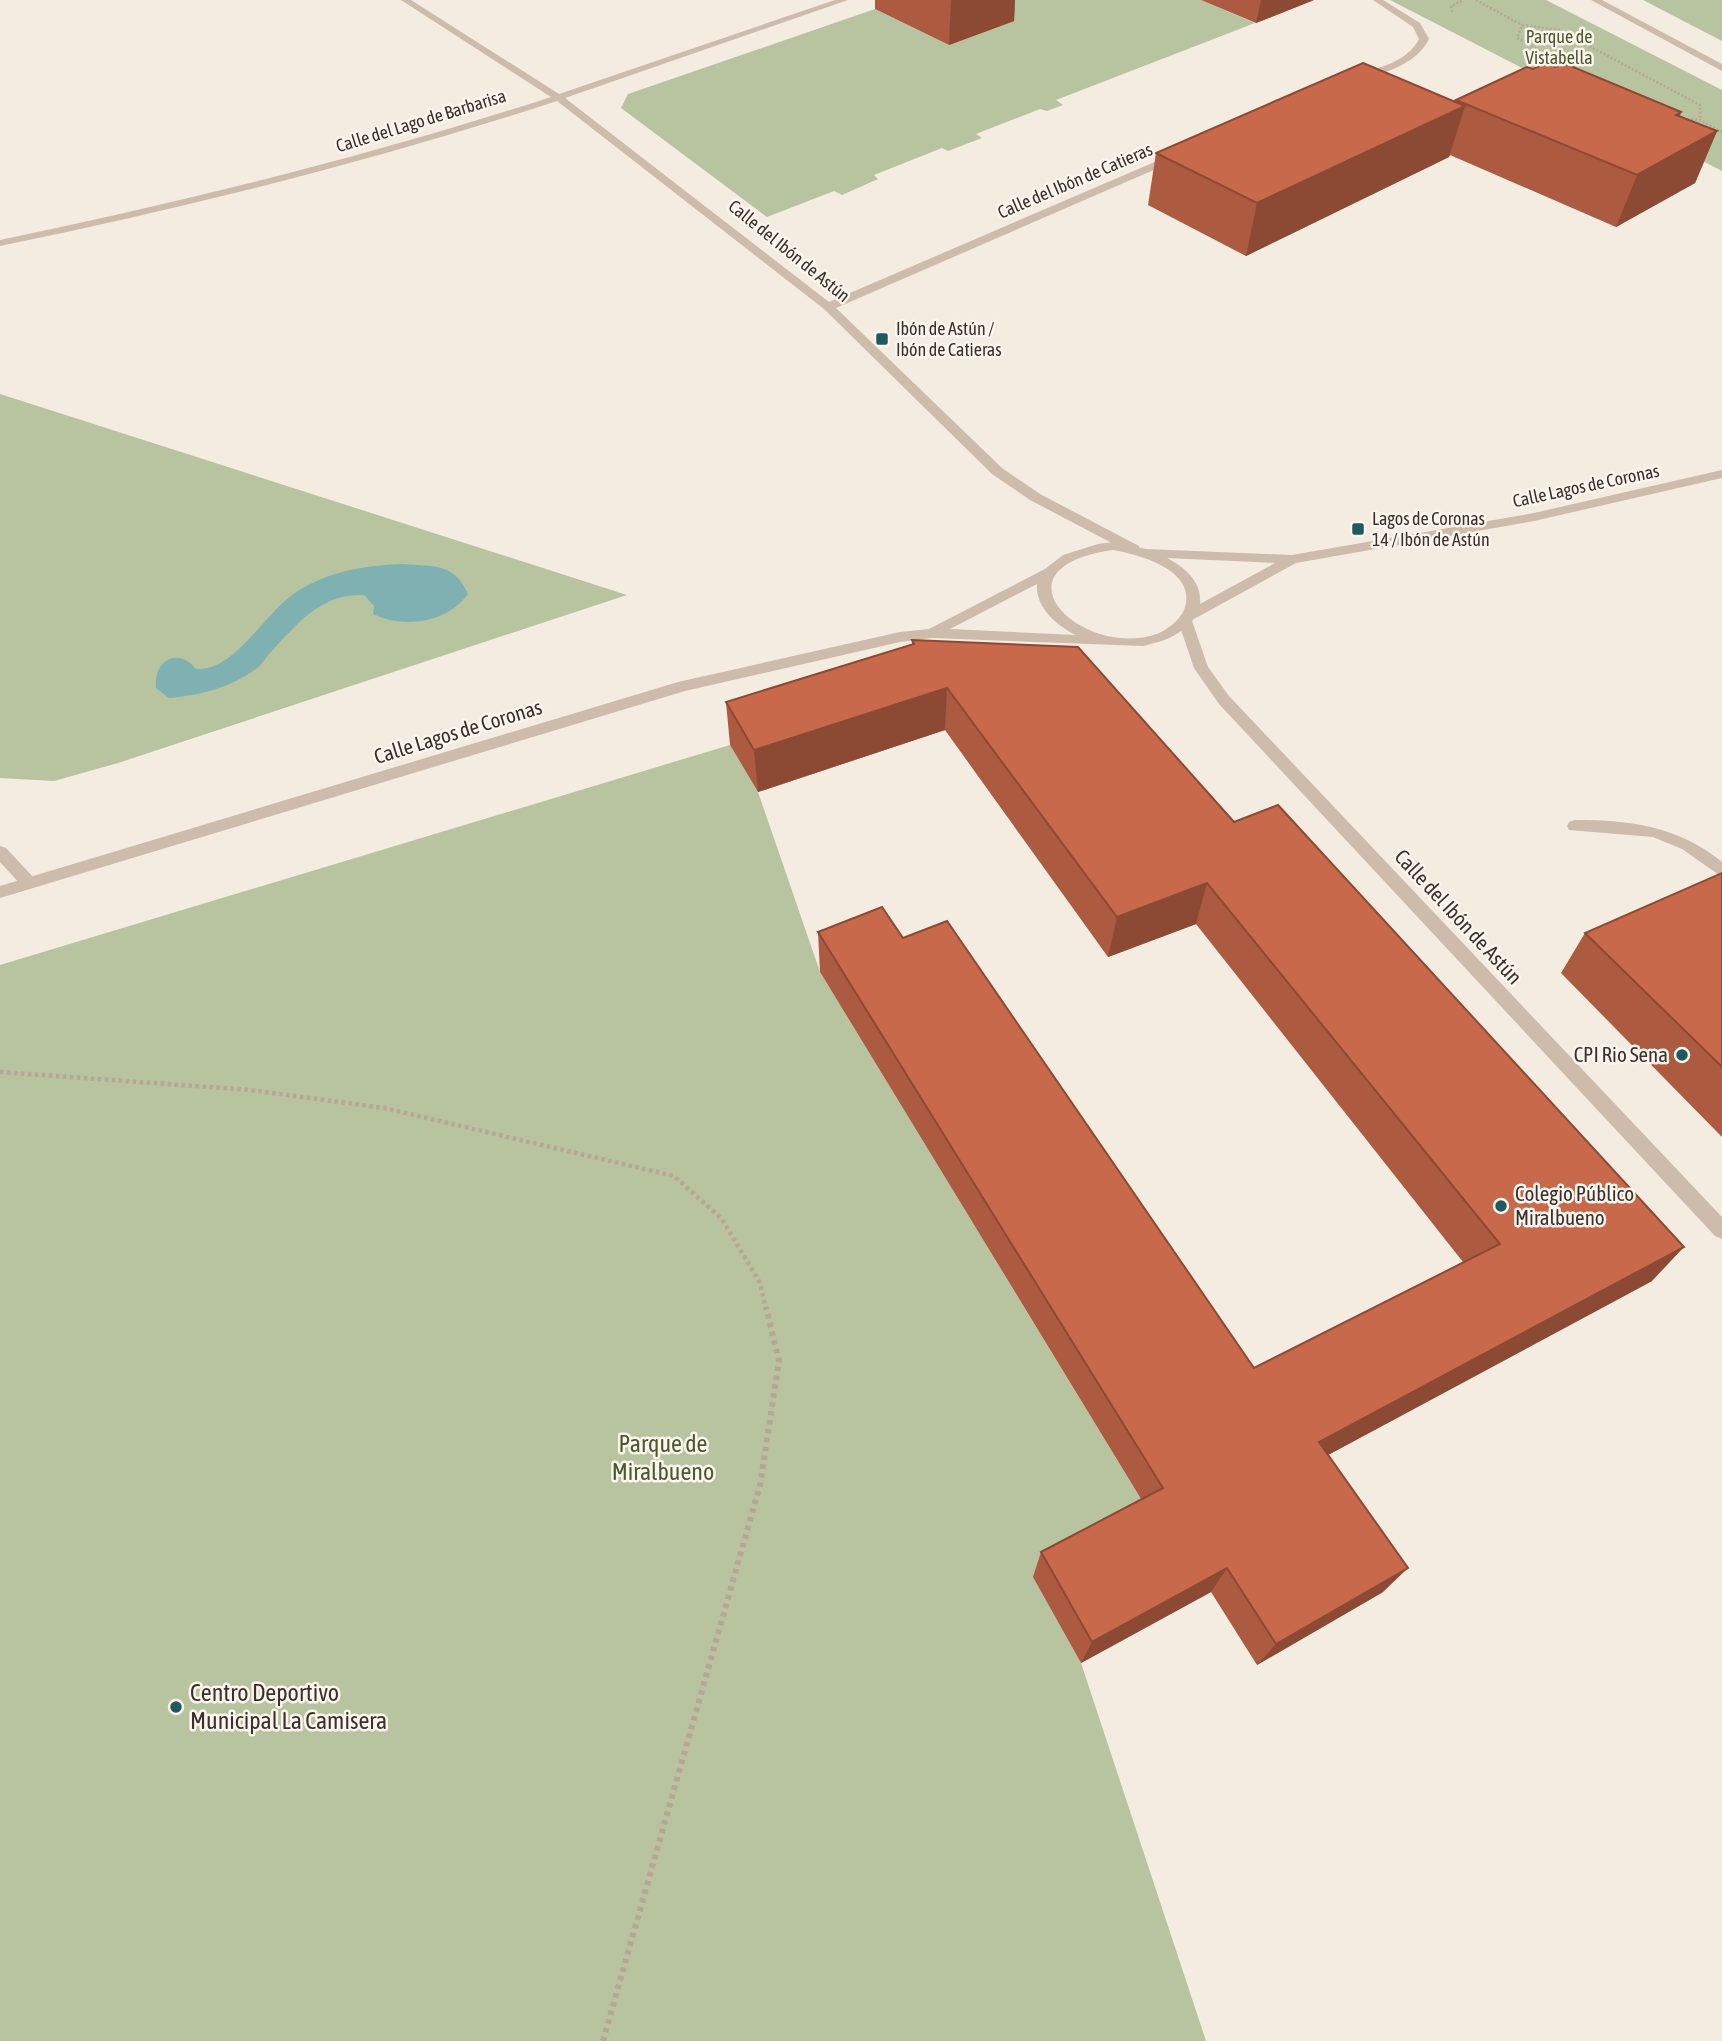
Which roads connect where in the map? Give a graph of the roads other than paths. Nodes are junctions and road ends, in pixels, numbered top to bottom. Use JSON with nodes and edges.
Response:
{"nodes":[{"id":1,"x":405,"y":0,"type":"edge"},
{"id":2,"x":844,"y":0,"type":"edge"},
{"id":3,"x":1377,"y":0,"type":"edge"},
{"id":4,"x":1595,"y":0,"type":"edge"},
{"id":5,"x":1722,"y":68,"type":"edge"},
{"id":6,"x":1347,"y":83,"type":"edge"},
{"id":7,"x":558,"y":97,"type":"junction"},
{"id":8,"x":1182,"y":154,"type":"edge"},
{"id":9,"x":0,"y":243,"type":"edge"},
{"id":10,"x":828,"y":307,"type":"junction"},
{"id":11,"x":1722,"y":474,"type":"edge"},
{"id":12,"x":1134,"y":549,"type":"junction"},
{"id":13,"x":1149,"y":553,"type":"junction"},
{"id":14,"x":1292,"y":559,"type":"junction"},
{"id":15,"x":1049,"y":572,"type":"junction"},
{"id":16,"x":1187,"y":618,"type":"junction"},
{"id":17,"x":932,"y":633,"type":"junction"},
{"id":18,"x":1114,"y":642,"type":"junction"},
{"id":19,"x":1575,"y":826,"type":"dead end"},
{"id":20,"x":0,"y":852,"type":"edge"},
{"id":21,"x":1722,"y":871,"type":"edge"},
{"id":22,"x":28,"y":882,"type":"junction"},
{"id":23,"x":0,"y":892,"type":"edge"},
{"id":24,"x":1722,"y":1230,"type":"edge"}],
"edges":[{"from":1,"to":7,"type":"street","name":"Calle del Ibón de Astún"},
{"from":2,"to":7,"type":"street","name":"Calle del Lago de Barbarisa"},
{"from":3,"to":6,"type":"street"},
{"from":4,"to":5,"type":"street"},
{"from":7,"to":9,"type":"street","name":"Calle del Lago de Barbarisa"},
{"from":7,"to":10,"type":"street","name":"Calle del Ibón de Astún"},
{"from":8,"to":10,"type":"street","name":"Calle del Ibón de Catieras"},
{"from":10,"to":12,"type":"street","name":"Calle del Ibón de Astún"},
{"from":11,"to":14,"type":"street","name":"Calle Lagos de Coronas"},
{"from":12,"to":13,"type":"street"},
{"from":12,"to":15,"type":"street"},
{"from":13,"to":14,"type":"street","name":"Calle Lagos de Coronas"},
{"from":13,"to":16,"type":"street"},
{"from":14,"to":16,"type":"street","name":"Calle Lagos de Coronas"},
{"from":15,"to":17,"type":"street","name":"Calle Lagos de Coronas"},
{"from":15,"to":18,"type":"street"},
{"from":16,"to":18,"type":"street"},
{"from":16,"to":24,"type":"street","name":"Calle del Ibón de Astún"},
{"from":17,"to":18,"type":"street","name":"Calle Lagos de Coronas"},
{"from":17,"to":22,"type":"street","name":"Calle Lagos de Coronas"},
{"from":19,"to":21,"type":"street"},
{"from":20,"to":22,"type":"street"},
{"from":22,"to":23,"type":"street","name":"Calle Lagos de Coronas"}]}
